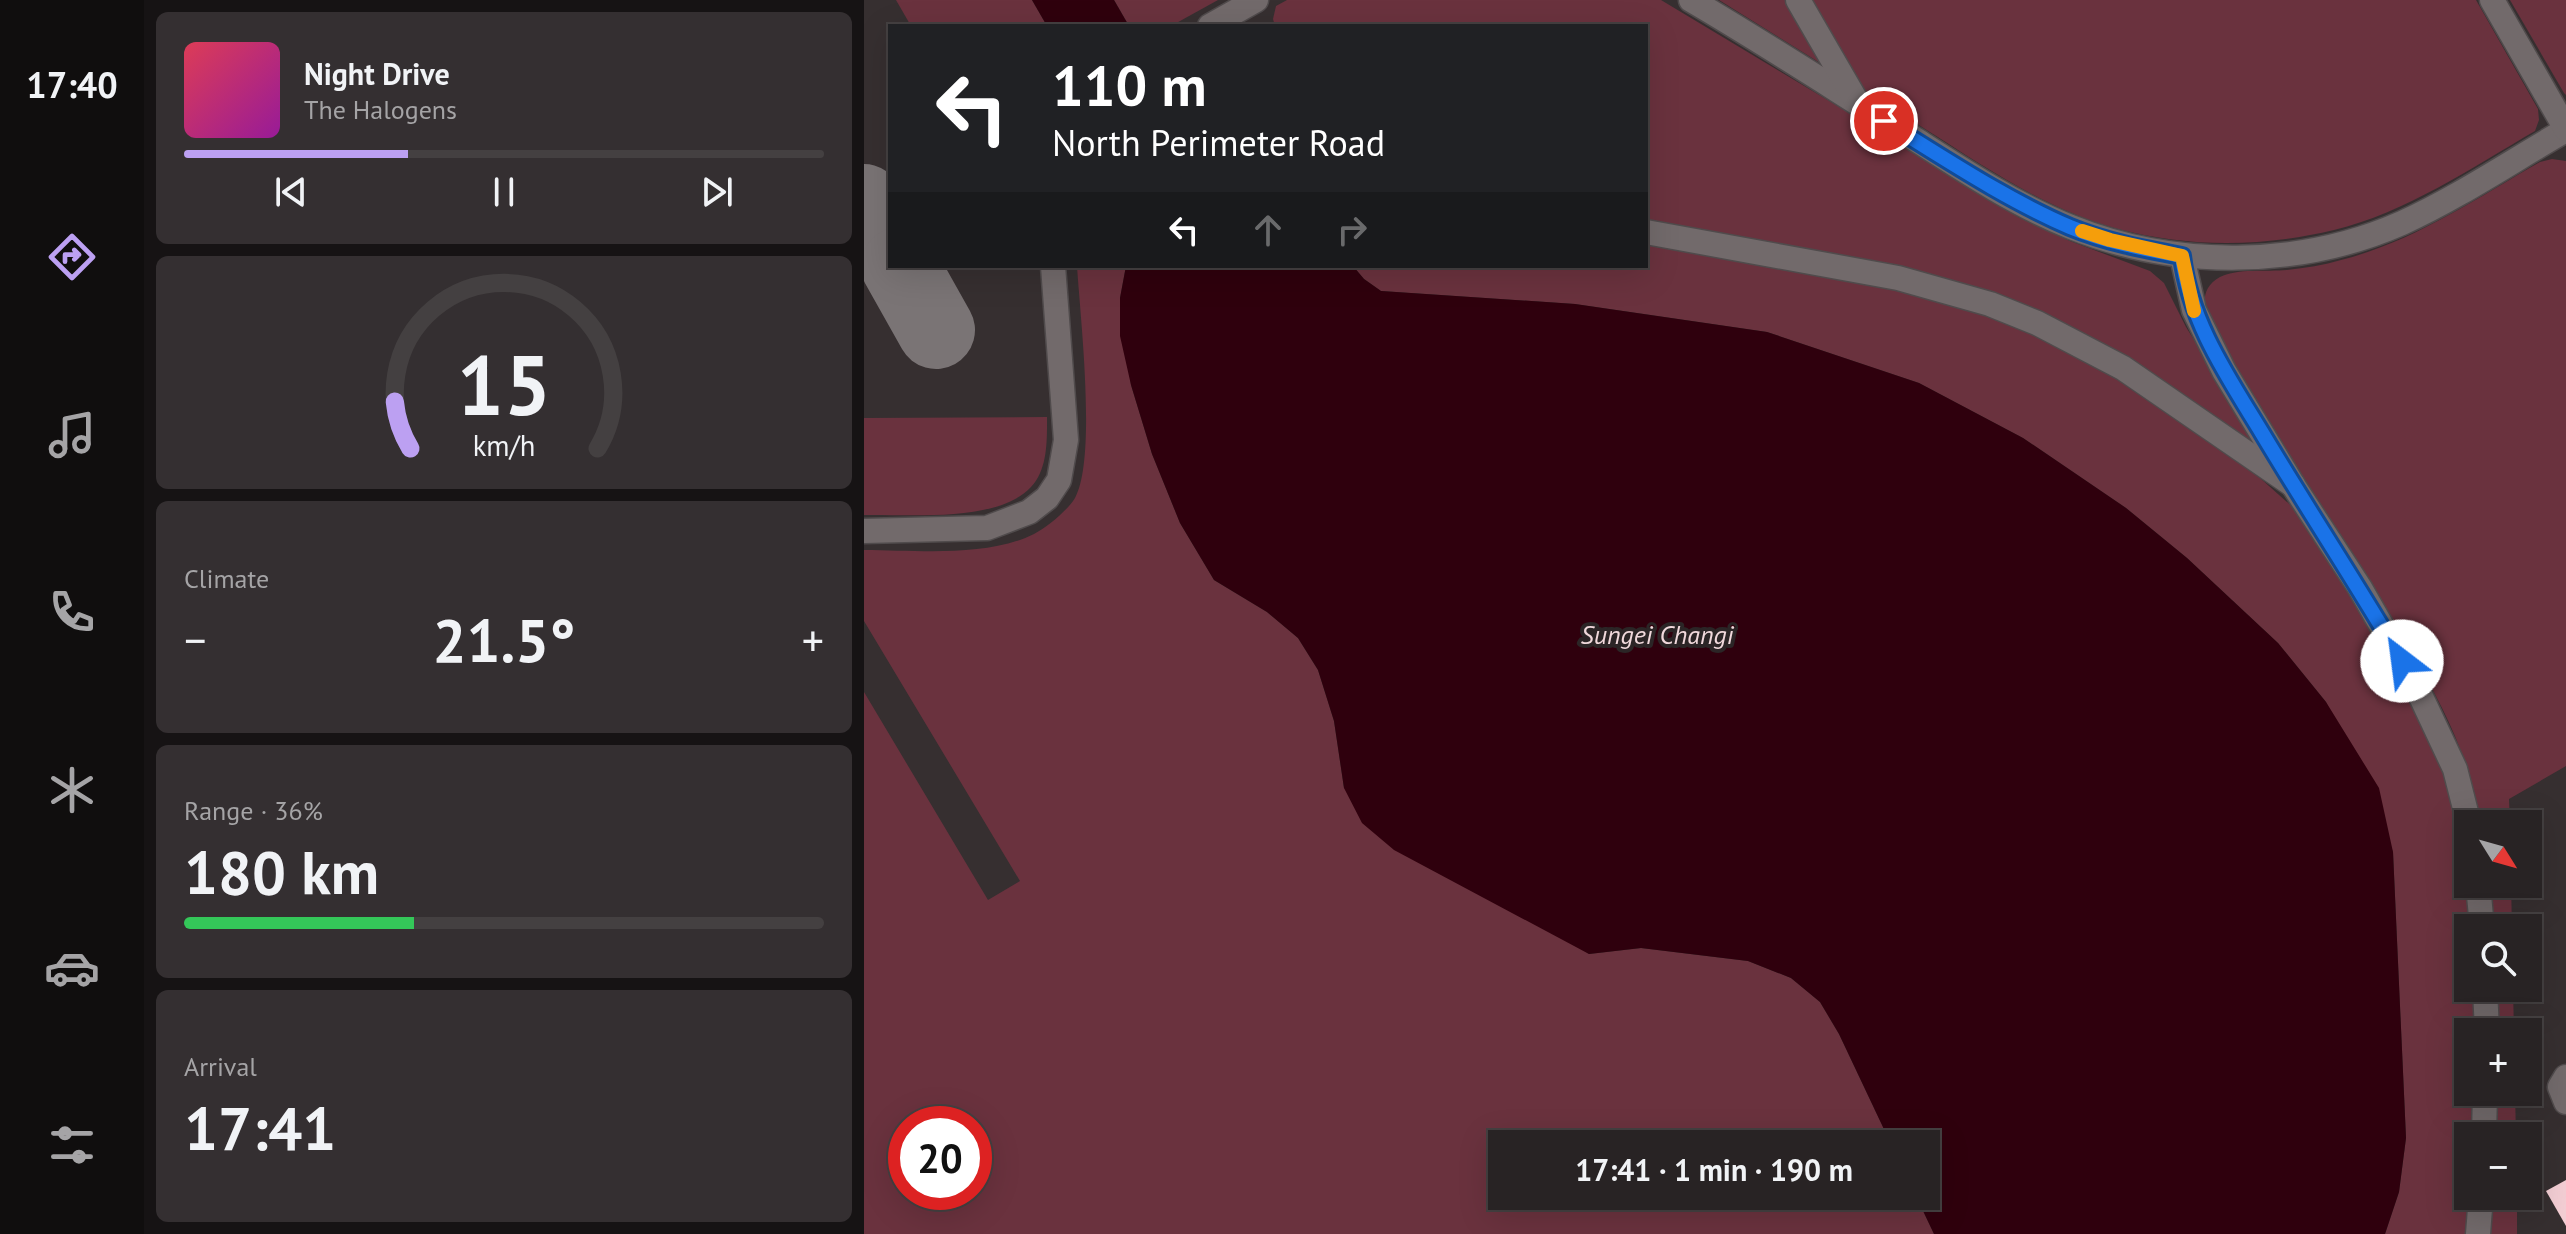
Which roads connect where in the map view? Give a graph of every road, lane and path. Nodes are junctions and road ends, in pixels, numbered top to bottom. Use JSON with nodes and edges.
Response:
{"nodes":[{"id":1,"x":1691,"y":0,"type":"edge"},
{"id":2,"x":1798,"y":0,"type":"edge"},
{"id":3,"x":2492,"y":0,"type":"edge"},
{"id":4,"x":1252,"y":11,"type":"edge"},
{"id":5,"x":1216,"y":24,"type":"edge"},
{"id":6,"x":1858,"y":104,"type":"junction"},
{"id":7,"x":2566,"y":129,"type":"edge"},
{"id":8,"x":1648,"y":232,"type":"edge"},
{"id":9,"x":2182,"y":256,"type":"junction"},
{"id":10,"x":1053,"y":268,"type":"edge"},
{"id":11,"x":2293,"y":485,"type":"junction"},
{"id":12,"x":864,"y":531,"type":"edge"},
{"id":13,"x":2465,"y":810,"type":"edge"},
{"id":14,"x":2566,"y":1077,"type":"edge"},
{"id":15,"x":2566,"y":1102,"type":"edge"},
{"id":16,"x":2480,"y":1210,"type":"edge"},
{"id":17,"x":2478,"y":1234,"type":"edge"}],
"edges":[{"from":1,"to":6,"type":"lane"},
{"from":2,"to":6,"type":"lane"},
{"from":3,"to":7,"type":"lane"},
{"from":4,"to":5,"type":"lane"},
{"from":6,"to":9,"type":"lane"},
{"from":7,"to":9,"type":"lane"},
{"from":8,"to":11,"type":"lane"},
{"from":9,"to":11,"type":"lane"},
{"from":10,"to":12,"type":"lane"},
{"from":11,"to":13,"type":"lane"},
{"from":14,"to":15,"type":"lane"},
{"from":16,"to":17,"type":"lane"}]}
